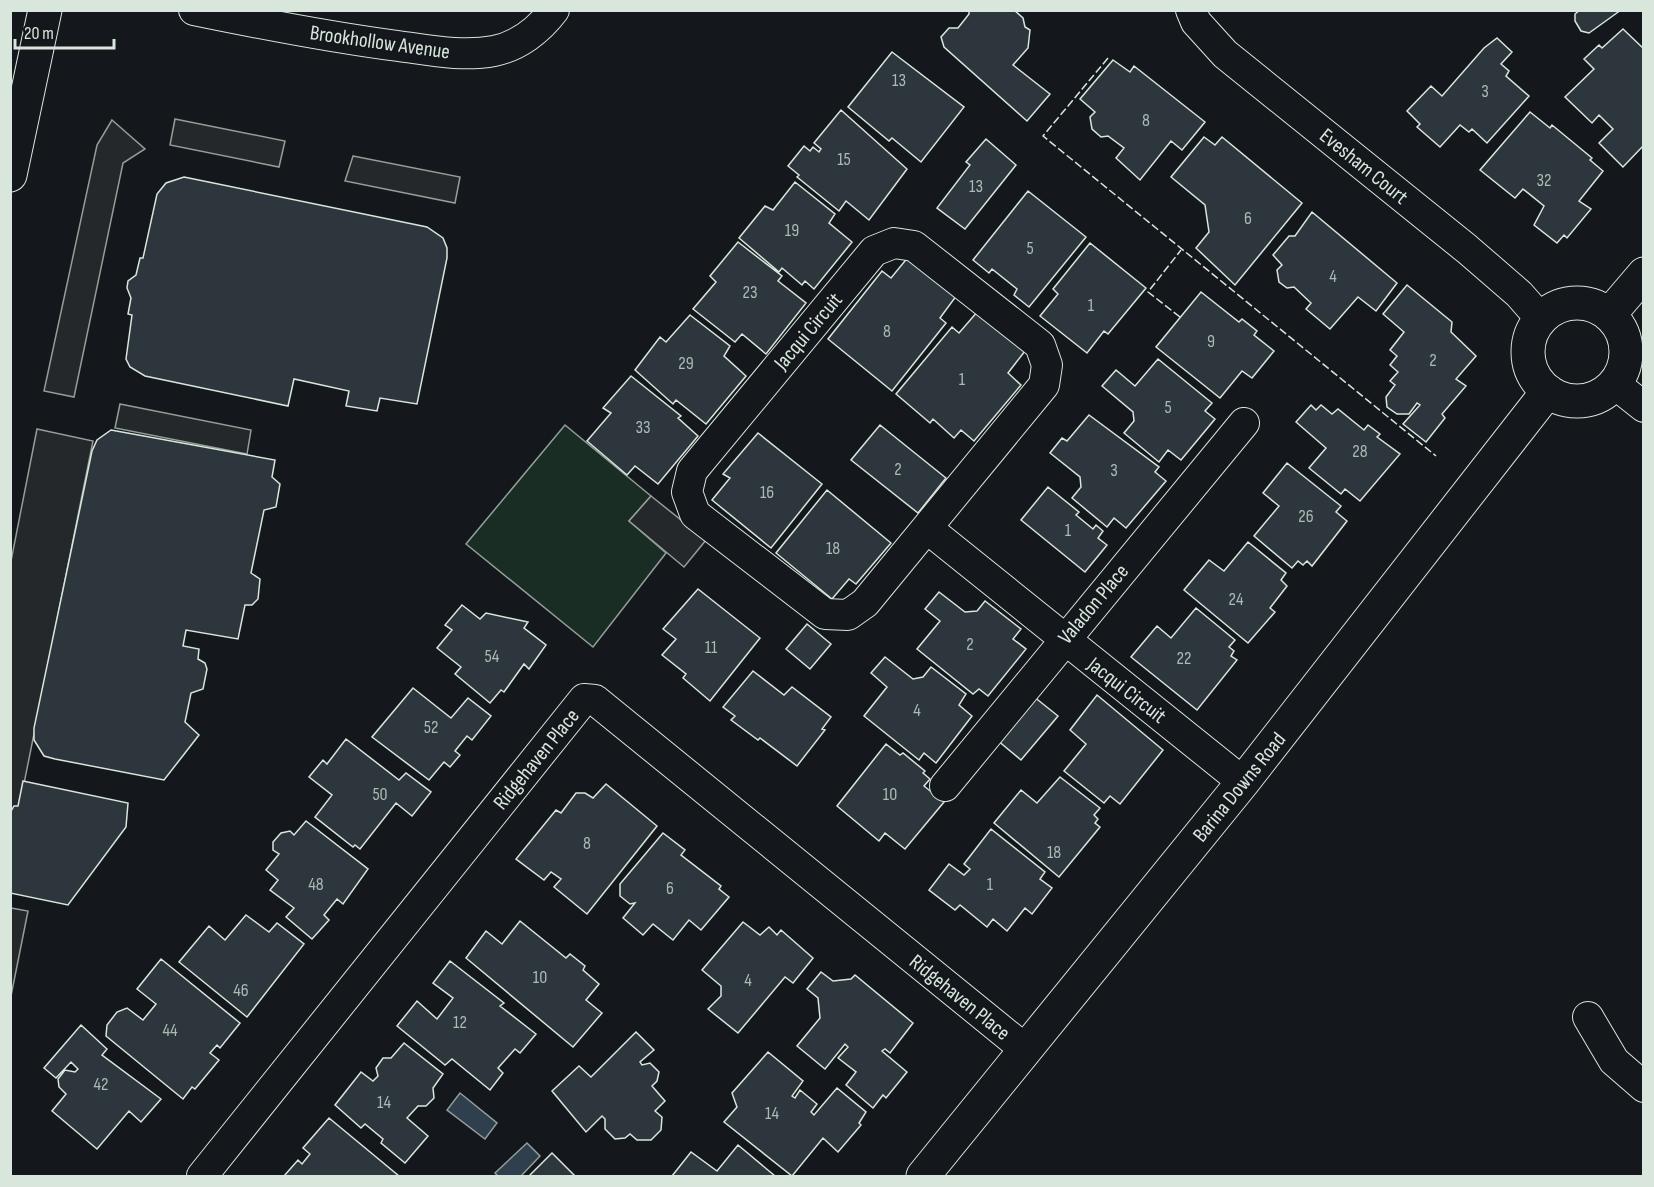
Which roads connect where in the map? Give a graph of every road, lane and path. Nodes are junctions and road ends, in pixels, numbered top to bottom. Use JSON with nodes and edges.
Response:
{"nodes":[{"id":1,"x":194,"y":10,"type":"edge"},
{"id":2,"x":554,"y":10,"type":"edge"},
{"id":3,"x":1191,"y":10,"type":"edge"},
{"id":4,"x":45,"y":11,"type":"edge"},
{"id":5,"x":10,"y":175,"type":"edge"},
{"id":6,"x":1644,"y":274,"type":"edge"},
{"id":7,"x":1609,"y":315,"type":"junction"},
{"id":8,"x":1541,"y":319,"type":"junction"},
{"id":9,"x":1615,"y":384,"type":"junction"},
{"id":10,"x":1548,"y":391,"type":"junction"},
{"id":11,"x":1644,"y":407,"type":"edge"},
{"id":12,"x":1244,"y":423,"type":"dead end"},
{"id":13,"x":928,"y":529,"type":"junction"},
{"id":14,"x":1063,"y":639,"type":"junction"},
{"id":15,"x":1243,"y":782,"type":"junction"},
{"id":16,"x":945,"y":786,"type":"dead end"},
{"id":17,"x":1588,"y":1017,"type":"dead end"},
{"id":18,"x":1026,"y":1050,"type":"junction"},
{"id":19,"x":1644,"y":1087,"type":"edge"},
{"id":20,"x":202,"y":1176,"type":"edge"},
{"id":21,"x":923,"y":1176,"type":"edge"}],
"edges":[{"from":1,"to":2,"type":"street","name":"Brookhollow Avenue"},
{"from":3,"to":8,"type":"street","name":"Evesham Court"},
{"from":4,"to":5,"type":"street"},
{"from":6,"to":7,"type":"street"},
{"from":7,"to":8,"type":"street"},
{"from":7,"to":9,"type":"street"},
{"from":8,"to":10,"type":"street"},
{"from":9,"to":10,"type":"street"},
{"from":9,"to":11,"type":"street"},
{"from":10,"to":15,"type":"street","name":"Barina Downs Road"},
{"from":12,"to":14,"type":"street","name":"Valadon Place"},
{"from":13,"to":13,"type":"street","name":"Jacqui Circuit"},
{"from":13,"to":14,"type":"street","name":"Jacqui Circuit"},
{"from":14,"to":15,"type":"street","name":"Jacqui Circuit"},
{"from":14,"to":16,"type":"street","name":"Valadon Place"},
{"from":15,"to":18,"type":"street","name":"Barina Downs Road"},
{"from":17,"to":19,"type":"street"},
{"from":18,"to":20,"type":"street","name":"Ridgehaven Place"},
{"from":18,"to":21,"type":"street","name":"Barina Downs Road"}]}
